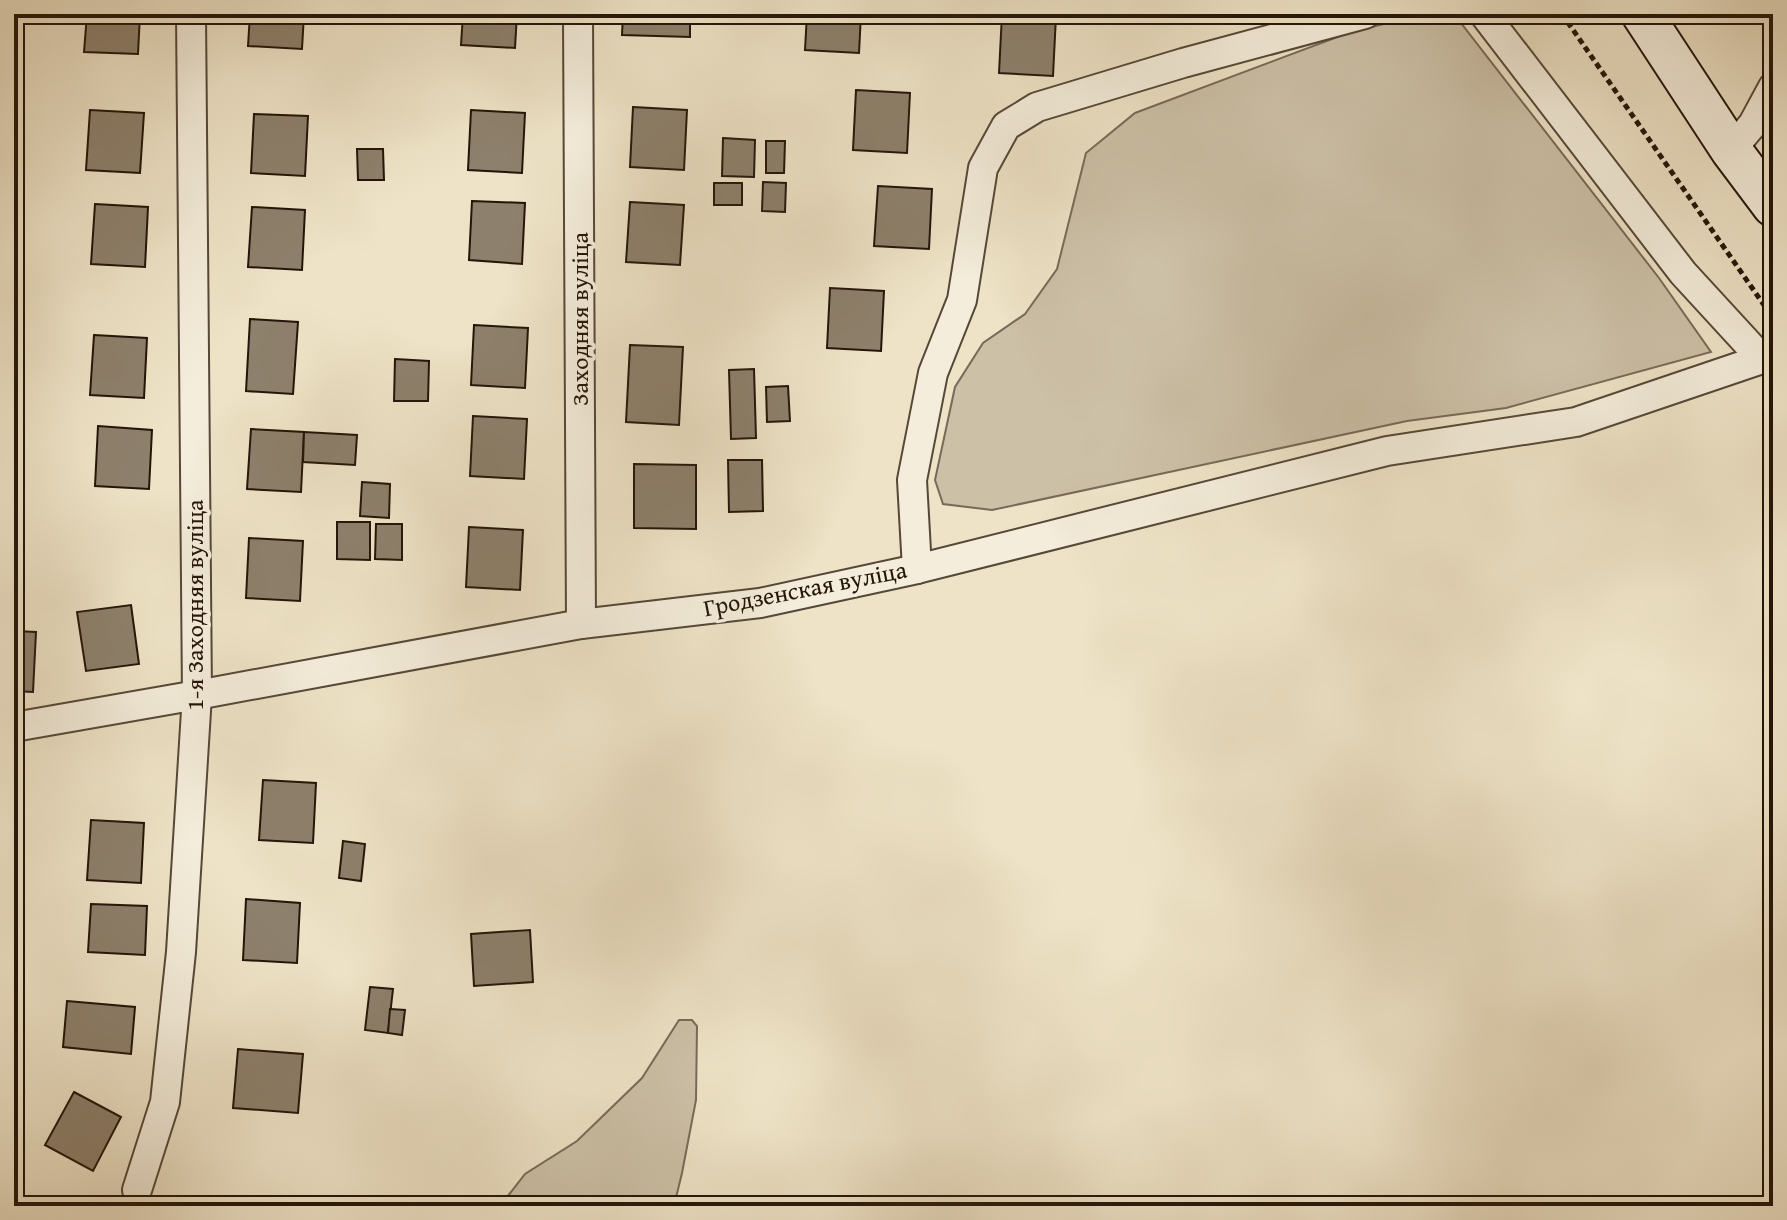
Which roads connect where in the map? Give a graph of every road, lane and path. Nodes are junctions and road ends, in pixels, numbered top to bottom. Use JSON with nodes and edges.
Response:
{"nodes":[{"id":1,"x":191,"y":14,"type":"edge"},
{"id":2,"x":578,"y":14,"type":"edge"},
{"id":3,"x":1365,"y":14,"type":"edge"},
{"id":4,"x":1484,"y":14,"type":"edge"},
{"id":5,"x":1562,"y":14,"type":"edge"},
{"id":6,"x":1642,"y":14,"type":"edge"},
{"id":7,"x":1773,"y":87,"type":"edge"},
{"id":8,"x":1731,"y":150,"type":"junction"},
{"id":9,"x":1773,"y":206,"type":"edge"},
{"id":10,"x":1773,"y":318,"type":"edge"},
{"id":11,"x":1767,"y":356,"type":"edge"},
{"id":12,"x":917,"y":569,"type":"junction"},
{"id":13,"x":581,"y":624,"type":"junction"},
{"id":14,"x":197,"y":695,"type":"junction"},
{"id":15,"x":14,"y":727,"type":"edge"},
{"id":16,"x":137,"y":1190,"type":"dead end"}],
"edges":[{"from":1,"to":14,"type":"street","name":"1-я Заходняя вуліца"},
{"from":2,"to":13,"type":"street","name":"Заходняя вуліца"},
{"from":3,"to":12,"type":"street","name":"Гродзенская вуліца"},
{"from":4,"to":11,"type":"street"},
{"from":5,"to":10,"type":"path"},
{"from":6,"to":8,"type":"main road"},
{"from":7,"to":8,"type":"street"},
{"from":8,"to":9,"type":"main road"},
{"from":11,"to":12,"type":"street"},
{"from":12,"to":13,"type":"street","name":"Гродзенская вуліца"},
{"from":13,"to":14,"type":"street","name":"Гродзенская вуліца"},
{"from":14,"to":15,"type":"street","name":"Гродзенская вуліца"},
{"from":14,"to":16,"type":"street","name":"1-я Заходняя вуліца"}]}
